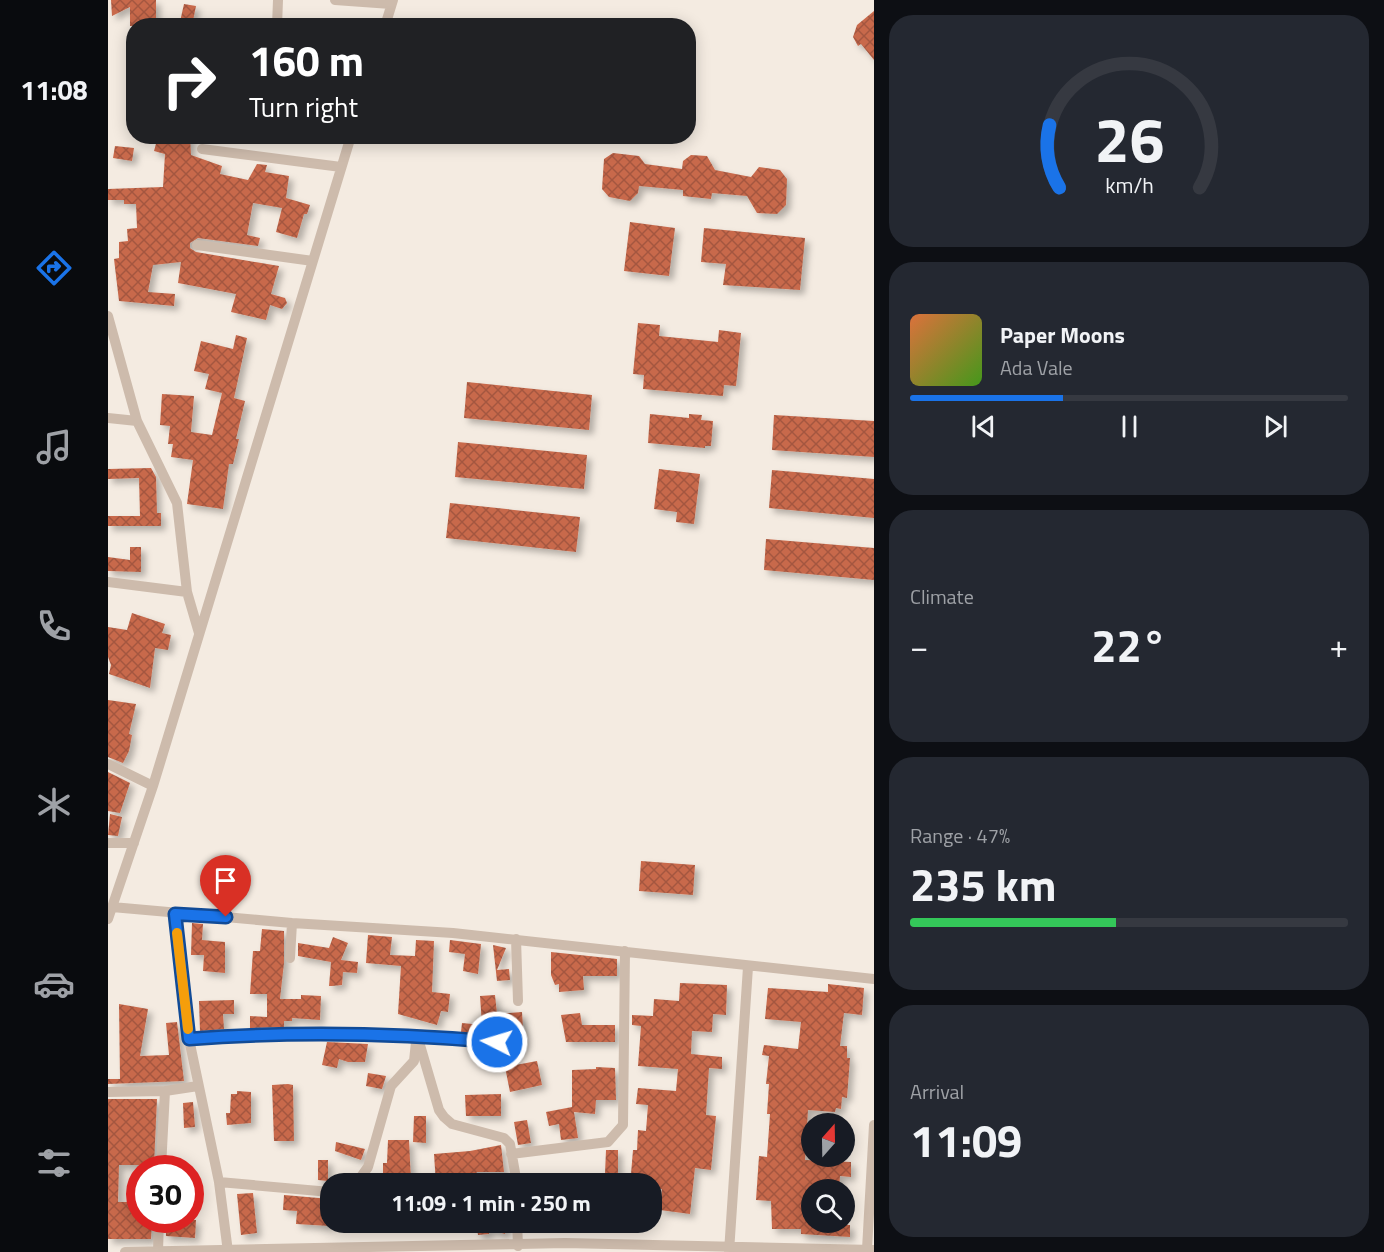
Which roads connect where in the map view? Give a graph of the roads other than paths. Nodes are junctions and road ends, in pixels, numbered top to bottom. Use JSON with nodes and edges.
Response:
{"nodes":[{"id":1,"x":278,"y":0,"type":"edge"},
{"id":2,"x":335,"y":0,"type":"edge"},
{"id":3,"x":392,"y":2,"type":"edge"},
{"id":4,"x":277,"y":18,"type":"edge"},
{"id":5,"x":387,"y":18,"type":"edge"},
{"id":6,"x":348,"y":144,"type":"edge"},
{"id":7,"x":202,"y":149,"type":"dead end"},
{"id":8,"x":341,"y":167,"type":"junction"},
{"id":9,"x":197,"y":245,"type":"dead end"},
{"id":10,"x":313,"y":261,"type":"junction"},
{"id":11,"x":109,"y":321,"type":"edge"},
{"id":12,"x":108,"y":418,"type":"edge"},
{"id":13,"x":137,"y":421,"type":"junction"},
{"id":14,"x":108,"y":582,"type":"edge"},
{"id":15,"x":188,"y":592,"type":"junction"},
{"id":16,"x":200,"y":634,"type":"junction"},
{"id":17,"x":108,"y":764,"type":"edge"},
{"id":18,"x":153,"y":786,"type":"junction"},
{"id":19,"x":108,"y":843,"type":"edge"},
{"id":20,"x":134,"y":843,"type":"junction"},
{"id":21,"x":112,"y":907,"type":"junction"},
{"id":22,"x":175,"y":914,"type":"junction"},
{"id":23,"x":108,"y":919,"type":"edge"},
{"id":24,"x":292,"y":923,"type":"junction"},
{"id":25,"x":516,"y":939,"type":"junction"},
{"id":26,"x":625,"y":951,"type":"junction"},
{"id":27,"x":290,"y":958,"type":"dead end"},
{"id":28,"x":748,"y":967,"type":"junction"},
{"id":29,"x":874,"y":979,"type":"edge"},
{"id":30,"x":518,"y":1001,"type":"dead end"},
{"id":31,"x":417,"y":1035,"type":"junction"},
{"id":32,"x":189,"y":1039,"type":"junction"},
{"id":33,"x":497,"y":1042,"type":"dead end"},
{"id":34,"x":198,"y":1086,"type":"junction"},
{"id":35,"x":165,"y":1091,"type":"junction"},
{"id":36,"x":108,"y":1092,"type":"edge"},
{"id":37,"x":874,"y":1125,"type":"edge"},
{"id":38,"x":511,"y":1154,"type":"junction"},
{"id":39,"x":162,"y":1155,"type":"edge"},
{"id":40,"x":364,"y":1173,"type":"edge"},
{"id":41,"x":515,"y":1173,"type":"edge"},
{"id":42,"x":219,"y":1182,"type":"junction"},
{"id":43,"x":320,"y":1191,"type":"edge"},
{"id":44,"x":159,"y":1233,"type":"edge"},
{"id":45,"x":517,"y":1233,"type":"edge"},
{"id":46,"x":518,"y":1246,"type":"junction"},
{"id":47,"x":566,"y":1248,"type":"edge"},
{"id":48,"x":729,"y":1249,"type":"edge"},
{"id":49,"x":227,"y":1250,"type":"edge"},
{"id":50,"x":870,"y":1250,"type":"edge"},
{"id":51,"x":158,"y":1251,"type":"edge"},
{"id":52,"x":125,"y":1252,"type":"edge"}],
"edges":[{"from":1,"to":4,"type":"street"},
{"from":2,"to":3,"type":"street"},
{"from":3,"to":5,"type":"street"},
{"from":6,"to":8,"type":"street"},
{"from":7,"to":8,"type":"street"},
{"from":8,"to":10,"type":"street"},
{"from":9,"to":10,"type":"street"},
{"from":10,"to":16,"type":"street"},
{"from":11,"to":13,"type":"street"},
{"from":12,"to":13,"type":"street"},
{"from":13,"to":15,"type":"street"},
{"from":14,"to":15,"type":"street"},
{"from":15,"to":16,"type":"street"},
{"from":16,"to":18,"type":"street"},
{"from":17,"to":18,"type":"street"},
{"from":18,"to":20,"type":"street"},
{"from":19,"to":20,"type":"street"},
{"from":20,"to":21,"type":"street"},
{"from":21,"to":22,"type":"street"},
{"from":21,"to":23,"type":"street"},
{"from":22,"to":24,"type":"street"},
{"from":22,"to":32,"type":"street"},
{"from":24,"to":25,"type":"street"},
{"from":24,"to":27,"type":"street"},
{"from":25,"to":26,"type":"street"},
{"from":25,"to":30,"type":"street"},
{"from":26,"to":28,"type":"street"},
{"from":26,"to":38,"type":"street"},
{"from":28,"to":29,"type":"street"},
{"from":28,"to":48,"type":"street"},
{"from":31,"to":32,"type":"street"},
{"from":31,"to":33,"type":"street"},
{"from":31,"to":38,"type":"street"},
{"from":31,"to":40,"type":"street"},
{"from":32,"to":34,"type":"street"},
{"from":34,"to":35,"type":"street"},
{"from":34,"to":42,"type":"street"},
{"from":35,"to":36,"type":"street"},
{"from":35,"to":39,"type":"street"},
{"from":37,"to":50,"type":"street"},
{"from":38,"to":41,"type":"street"},
{"from":42,"to":43,"type":"street"},
{"from":42,"to":49,"type":"street"},
{"from":44,"to":51,"type":"street"},
{"from":45,"to":46,"type":"street"},
{"from":46,"to":47,"type":"street"},
{"from":46,"to":49,"type":"street"},
{"from":47,"to":48,"type":"street"},
{"from":48,"to":50,"type":"street"},
{"from":49,"to":51,"type":"street"},
{"from":51,"to":52,"type":"street"}]}
